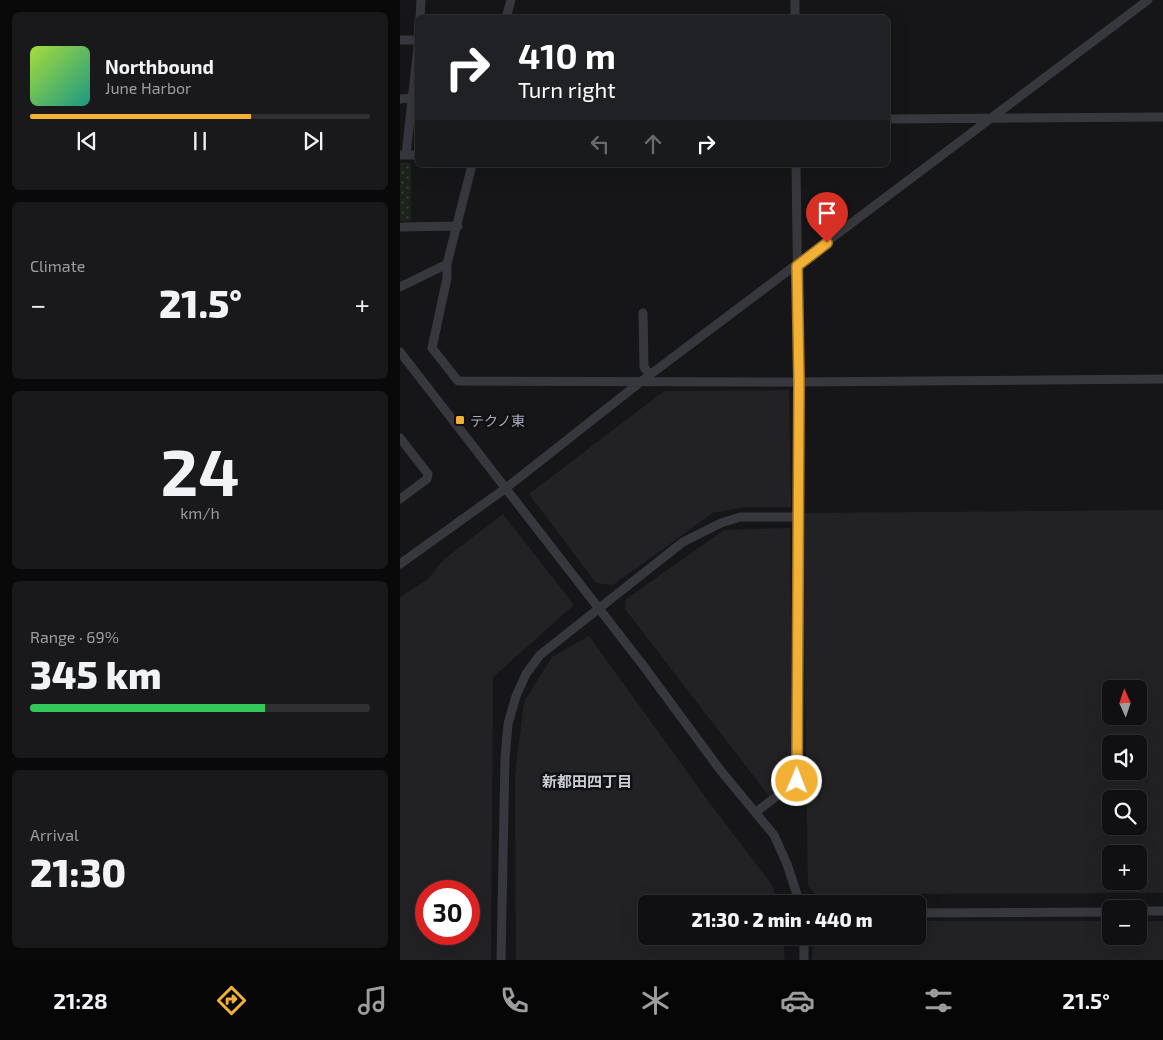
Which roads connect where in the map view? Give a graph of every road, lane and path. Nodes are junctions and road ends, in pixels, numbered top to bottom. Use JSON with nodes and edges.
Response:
{"nodes":[{"id":1,"x":421,"y":0,"type":"edge"},
{"id":2,"x":511,"y":0,"type":"edge"},
{"id":3,"x":795,"y":0,"type":"edge"},
{"id":4,"x":1148,"y":0,"type":"edge"},
{"id":5,"x":420,"y":15,"type":"edge"},
{"id":6,"x":507,"y":15,"type":"edge"},
{"id":7,"x":795,"y":15,"type":"edge"},
{"id":8,"x":400,"y":40,"type":"edge"},
{"id":9,"x":415,"y":40,"type":"edge"},
{"id":10,"x":415,"y":72,"type":"edge"},
{"id":11,"x":412,"y":98,"type":"junction"},
{"id":12,"x":400,"y":99,"type":"edge"},
{"id":13,"x":1163,"y":117,"type":"edge"},
{"id":14,"x":992,"y":118,"type":"junction"},
{"id":15,"x":890,"y":119,"type":"edge"},
{"id":16,"x":403,"y":155,"type":"edge"},
{"id":17,"x":472,"y":167,"type":"edge"},
{"id":18,"x":796,"y":167,"type":"edge"},
{"id":19,"x":458,"y":226,"type":"junction"},
{"id":20,"x":400,"y":227,"type":"edge"},
{"id":21,"x":447,"y":264,"type":"junction"},
{"id":22,"x":797,"y":266,"type":"junction"},
{"id":23,"x":400,"y":287,"type":"edge"},
{"id":24,"x":643,"y":313,"type":"dead end"},
{"id":25,"x":400,"y":352,"type":"edge"},
{"id":26,"x":646,"y":378,"type":"junction"},
{"id":27,"x":1163,"y":379,"type":"edge"},
{"id":28,"x":799,"y":382,"type":"junction"},
{"id":29,"x":400,"y":438,"type":"edge"},
{"id":30,"x":506,"y":488,"type":"junction"},
{"id":31,"x":400,"y":499,"type":"edge"},
{"id":32,"x":799,"y":517,"type":"junction"},
{"id":33,"x":400,"y":564,"type":"edge"},
{"id":34,"x":599,"y":609,"type":"junction"},
{"id":35,"x":756,"y":812,"type":"junction"},
{"id":36,"x":797,"y":895,"type":"edge"},
{"id":37,"x":1147,"y":911,"type":"edge"},
{"id":38,"x":1163,"y":911,"type":"edge"},
{"id":39,"x":1102,"y":912,"type":"edge"},
{"id":40,"x":926,"y":913,"type":"edge"},
{"id":41,"x":804,"y":945,"type":"edge"},
{"id":42,"x":502,"y":960,"type":"edge"},
{"id":43,"x":804,"y":960,"type":"edge"}],
"edges":[{"from":1,"to":5,"type":"street"},
{"from":2,"to":6,"type":"street"},
{"from":3,"to":7,"type":"street"},
{"from":4,"to":14,"type":"street"},
{"from":8,"to":9,"type":"street"},
{"from":10,"to":11,"type":"street"},
{"from":11,"to":12,"type":"street"},
{"from":11,"to":16,"type":"street"},
{"from":13,"to":14,"type":"street"},
{"from":14,"to":15,"type":"street"},
{"from":14,"to":22,"type":"street"},
{"from":17,"to":19,"type":"street"},
{"from":18,"to":22,"type":"street"},
{"from":19,"to":20,"type":"street"},
{"from":19,"to":21,"type":"street"},
{"from":21,"to":23,"type":"street"},
{"from":21,"to":26,"type":"street"},
{"from":22,"to":26,"type":"street"},
{"from":22,"to":28,"type":"street"},
{"from":24,"to":26,"type":"street"},
{"from":25,"to":30,"type":"street"},
{"from":26,"to":28,"type":"street"},
{"from":26,"to":30,"type":"street"},
{"from":27,"to":28,"type":"street"},
{"from":28,"to":32,"type":"street"},
{"from":29,"to":31,"type":"street"},
{"from":30,"to":33,"type":"street"},
{"from":30,"to":34,"type":"street"},
{"from":32,"to":34,"type":"street"},
{"from":32,"to":35,"type":"street"},
{"from":34,"to":35,"type":"street"},
{"from":34,"to":42,"type":"street"},
{"from":35,"to":36,"type":"street"},
{"from":37,"to":38,"type":"street"},
{"from":39,"to":40,"type":"street"},
{"from":41,"to":43,"type":"street"}]}
